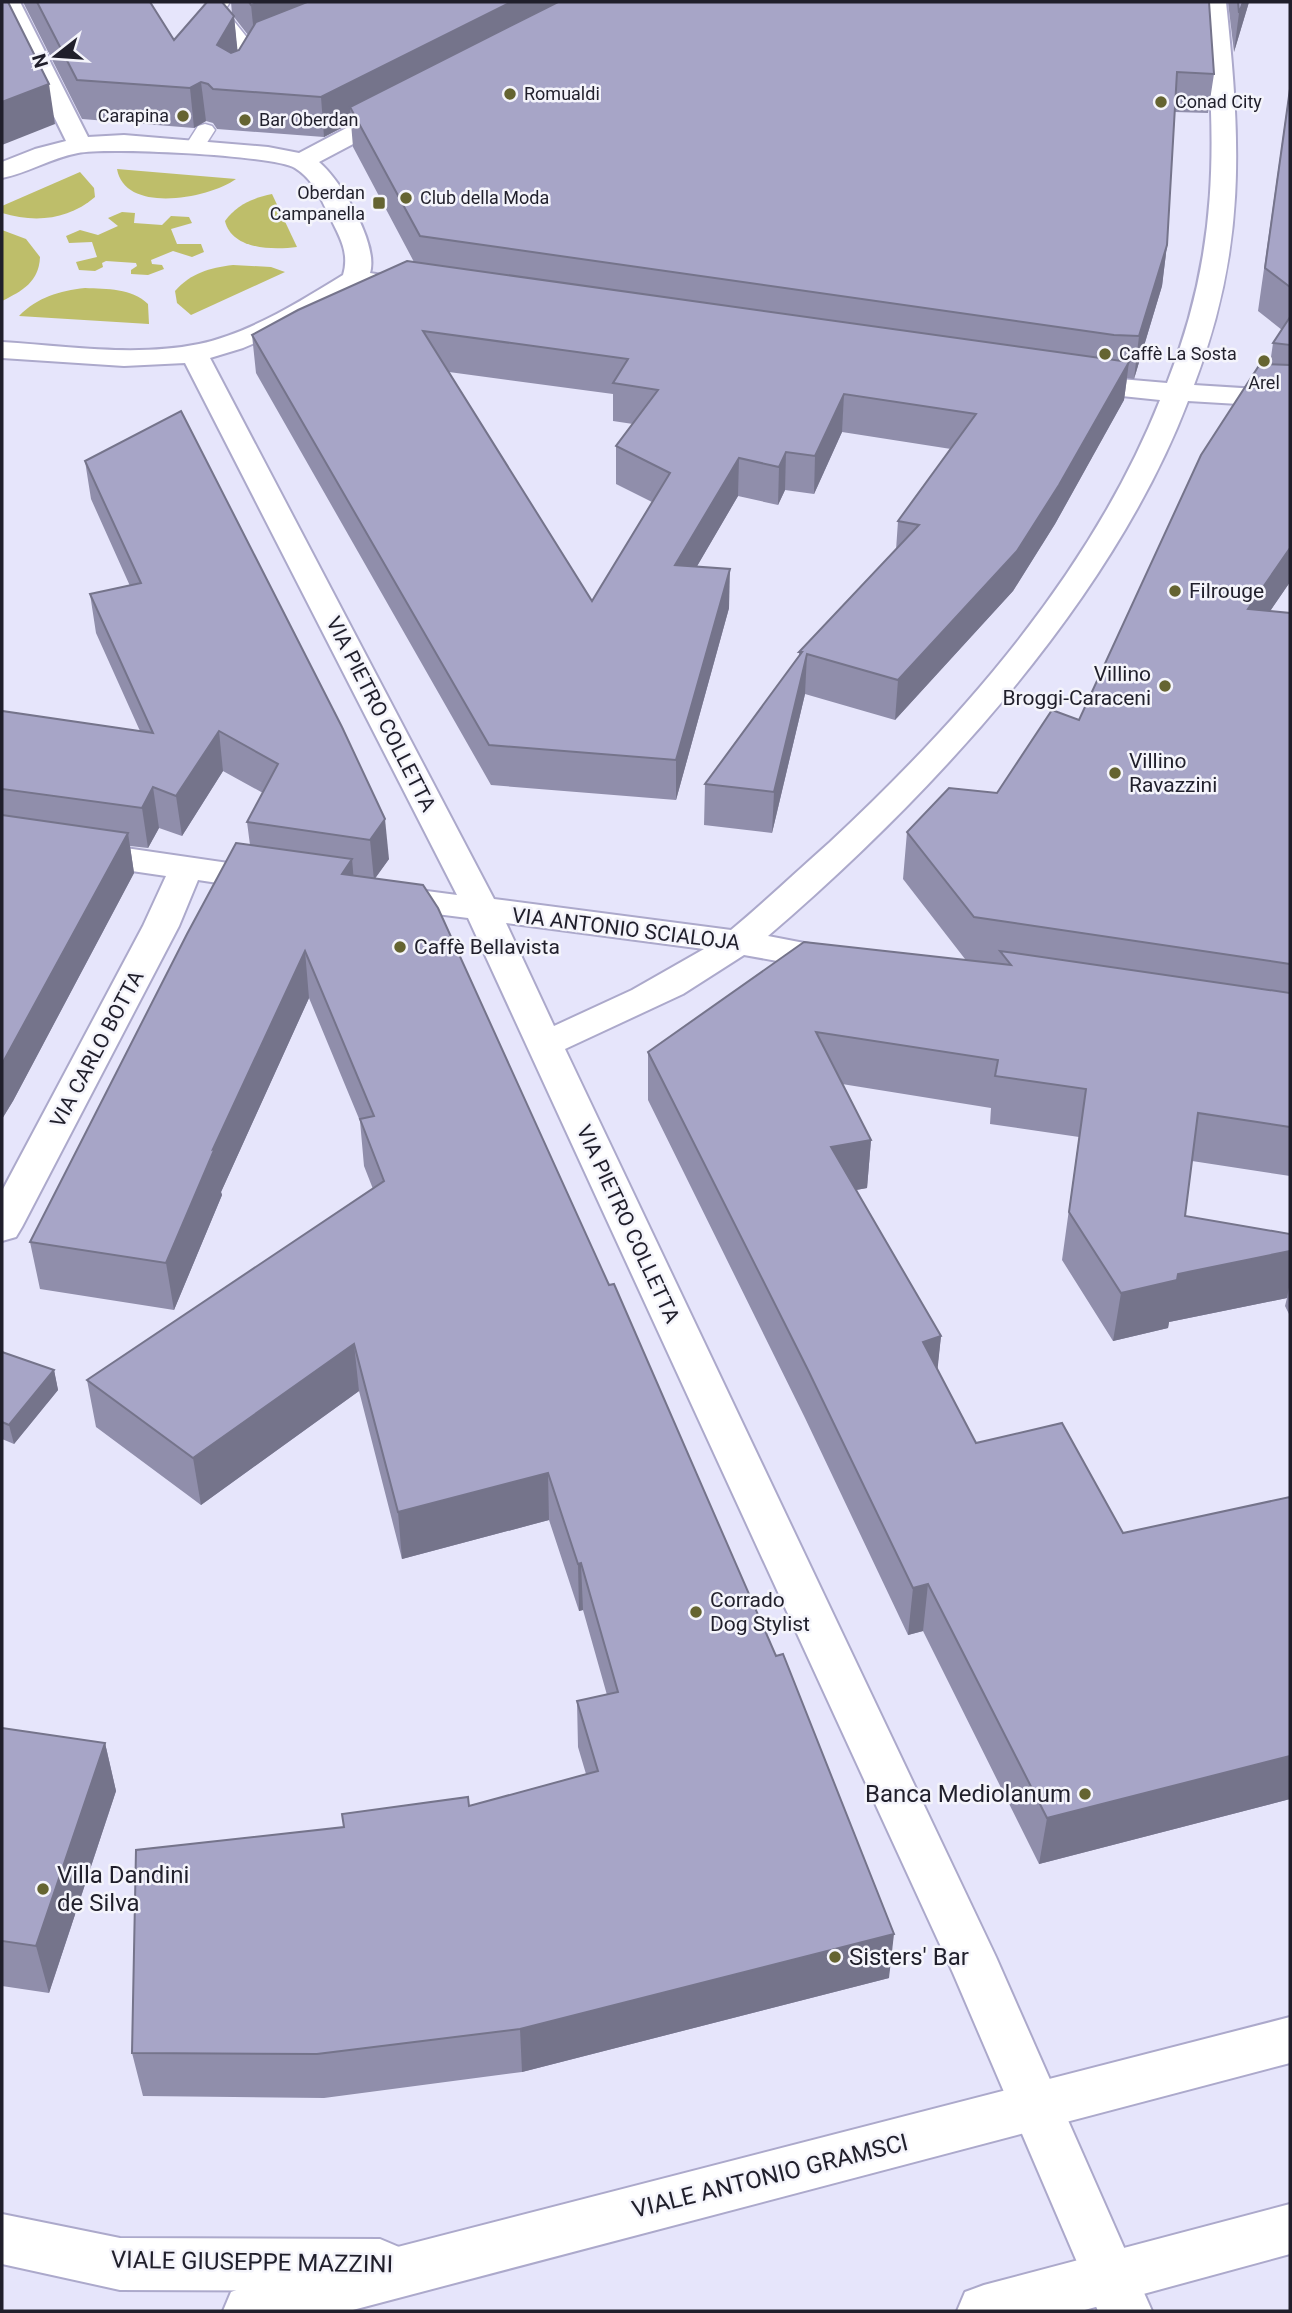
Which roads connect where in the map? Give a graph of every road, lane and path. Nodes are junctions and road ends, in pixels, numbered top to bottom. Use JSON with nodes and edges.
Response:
{"nodes":[{"id":1,"x":9,"y":2,"type":"edge"},
{"id":2,"x":221,"y":2,"type":"edge"},
{"id":3,"x":1215,"y":2,"type":"edge"},
{"id":4,"x":240,"y":74,"type":"edge"},
{"id":5,"x":415,"y":102,"type":"edge"},
{"id":6,"x":80,"y":145,"type":"junction"},
{"id":7,"x":302,"y":161,"type":"junction"},
{"id":8,"x":2,"y":170,"type":"edge"},
{"id":9,"x":355,"y":279,"type":"junction"},
{"id":10,"x":443,"y":292,"type":"edge"},
{"id":11,"x":2,"y":350,"type":"edge"},
{"id":12,"x":194,"y":354,"type":"junction"},
{"id":13,"x":1055,"y":380,"type":"edge"},
{"id":14,"x":1177,"y":393,"type":"junction"},
{"id":15,"x":1290,"y":399,"type":"edge"},
{"id":16,"x":2,"y":841,"type":"edge"},
{"id":17,"x":186,"y":869,"type":"junction"},
{"id":18,"x":307,"y":886,"type":"edge"},
{"id":19,"x":348,"y":891,"type":"edge"},
{"id":20,"x":482,"y":910,"type":"junction"},
{"id":21,"x":738,"y":942,"type":"junction"},
{"id":22,"x":875,"y":966,"type":"edge"},
{"id":23,"x":545,"y":1044,"type":"junction"},
{"id":24,"x":2,"y":1227,"type":"edge"},
{"id":25,"x":1290,"y":2040,"type":"edge"},
{"id":26,"x":1035,"y":2108,"type":"junction"},
{"id":27,"x":1290,"y":2229,"type":"edge"},
{"id":28,"x":2,"y":2239,"type":"edge"},
{"id":29,"x":421,"y":2266,"type":"junction"},
{"id":30,"x":1118,"y":2294,"type":"edge"},
{"id":31,"x":250,"y":2311,"type":"edge"},
{"id":32,"x":984,"y":2311,"type":"edge"}],
"edges":[{"from":1,"to":6,"type":"street"},
{"from":2,"to":4,"type":"lane"},
{"from":3,"to":14,"type":"street"},
{"from":5,"to":7,"type":"street"},
{"from":6,"to":7,"type":"street"},
{"from":6,"to":8,"type":"street"},
{"from":7,"to":9,"type":"street"},
{"from":9,"to":10,"type":"street"},
{"from":9,"to":12,"type":"street"},
{"from":11,"to":12,"type":"street"},
{"from":12,"to":20,"type":"street","name":"VIA PIETRO COLLETTA"},
{"from":13,"to":14,"type":"street"},
{"from":14,"to":15,"type":"street"},
{"from":14,"to":21,"type":"street"},
{"from":16,"to":17,"type":"street"},
{"from":17,"to":18,"type":"street"},
{"from":17,"to":24,"type":"street","name":"VIA CARLO BOTTA"},
{"from":19,"to":20,"type":"street","name":"VIA ANTONIO SCIALOJA"},
{"from":20,"to":21,"type":"street","name":"VIA ANTONIO SCIALOJA"},
{"from":20,"to":23,"type":"street","name":"VIA PIETRO COLLETTA"},
{"from":21,"to":22,"type":"street","name":"VIA ANTONIO SCIALOJA"},
{"from":21,"to":23,"type":"street"},
{"from":23,"to":26,"type":"street","name":"VIA PIETRO COLLETTA"},
{"from":25,"to":26,"type":"street","name":"VIALE ANTONIO GRAMSCI"},
{"from":26,"to":29,"type":"street","name":"VIALE ANTONIO GRAMSCI"},
{"from":26,"to":30,"type":"street","name":"VIA PIETRO COLLETTA"},
{"from":27,"to":30,"type":"street"},
{"from":28,"to":29,"type":"street","name":"VIALE GIUSEPPE MAZZINI"},
{"from":29,"to":31,"type":"street","name":"VIALE ANTONIO GRAMSCI"},
{"from":30,"to":32,"type":"street"}]}
